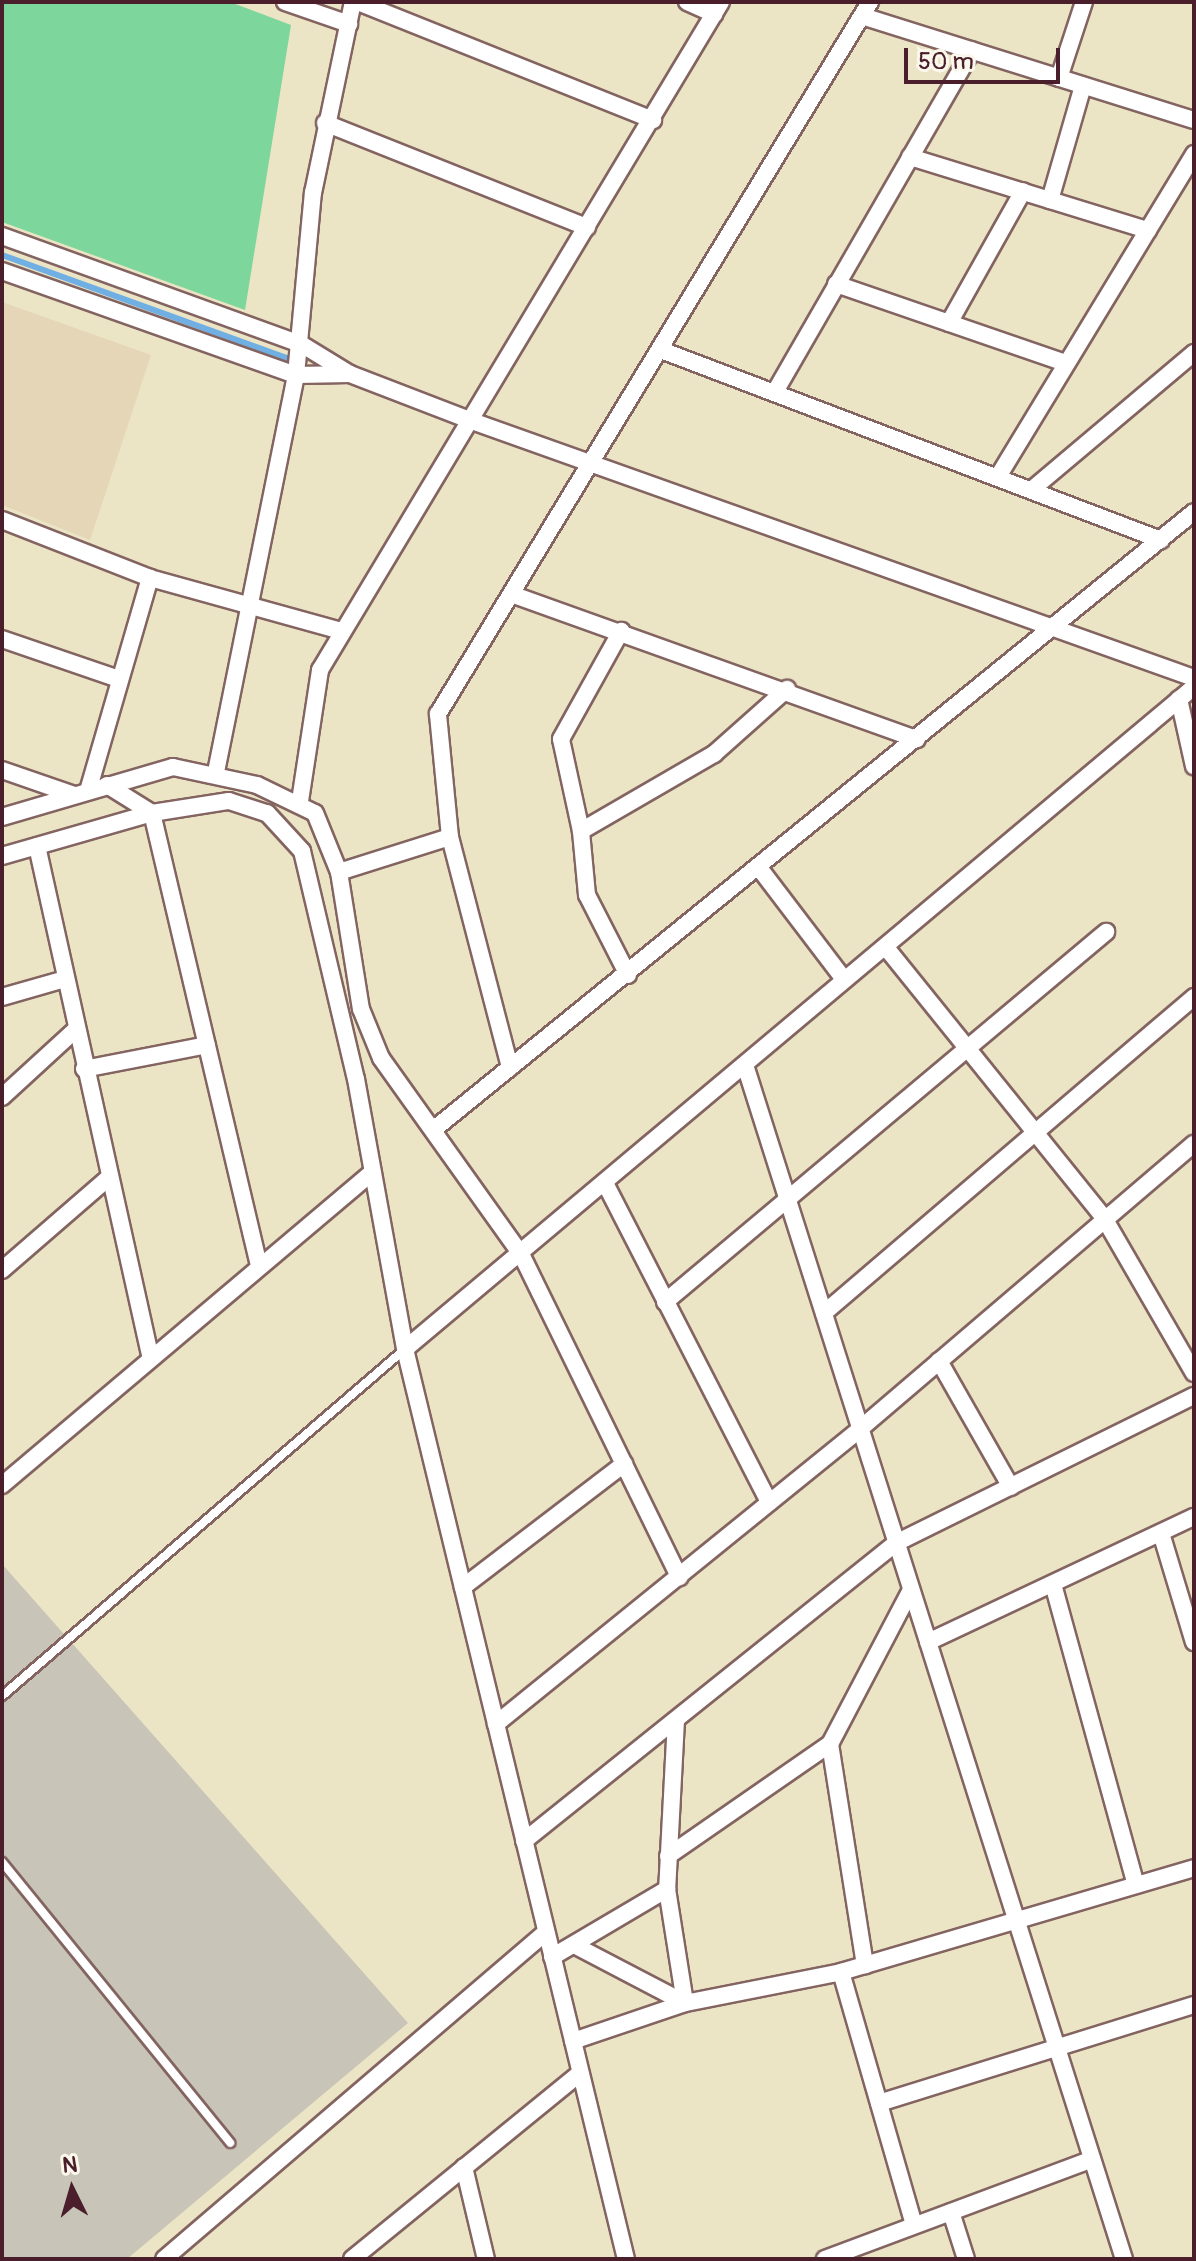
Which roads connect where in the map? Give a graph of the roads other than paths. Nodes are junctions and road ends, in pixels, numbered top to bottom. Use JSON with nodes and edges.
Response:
{"nodes":[{"id":1,"x":285,"y":2,"type":"edge"},
{"id":2,"x":356,"y":2,"type":"edge"},
{"id":3,"x":687,"y":2,"type":"edge"},
{"id":4,"x":1084,"y":2,"type":"edge"},
{"id":5,"x":718,"y":8,"type":"edge"},
{"id":6,"x":866,"y":9,"type":"edge"},
{"id":7,"x":349,"y":24,"type":"junction"},
{"id":8,"x":972,"y":51,"type":"junction"},
{"id":9,"x":1059,"y":78,"type":"junction"},
{"id":10,"x":1083,"y":86,"type":"junction"},
{"id":11,"x":653,"y":120,"type":"junction"},
{"id":12,"x":1194,"y":120,"type":"edge"},
{"id":13,"x":325,"y":123,"type":"junction"},
{"id":14,"x":1194,"y":154,"type":"edge"},
{"id":15,"x":910,"y":157,"type":"junction"},
{"id":16,"x":1023,"y":191,"type":"junction"},
{"id":17,"x":1050,"y":200,"type":"junction"},
{"id":18,"x":587,"y":227,"type":"junction"},
{"id":19,"x":1148,"y":230,"type":"junction"},
{"id":20,"x":2,"y":236,"type":"edge"},
{"id":21,"x":2,"y":271,"type":"edge"},
{"id":22,"x":836,"y":284,"type":"junction"},
{"id":23,"x":949,"y":323,"type":"junction"},
{"id":24,"x":301,"y":344,"type":"junction"},
{"id":25,"x":661,"y":350,"type":"junction"},
{"id":26,"x":1194,"y":353,"type":"edge"},
{"id":27,"x":1066,"y":363,"type":"junction"},
{"id":28,"x":350,"y":374,"type":"junction"},
{"id":29,"x":296,"y":375,"type":"junction"},
{"id":30,"x":776,"y":390,"type":"junction"},
{"id":31,"x":469,"y":420,"type":"junction"},
{"id":32,"x":594,"y":462,"type":"junction"},
{"id":33,"x":999,"y":475,"type":"junction"},
{"id":34,"x":1036,"y":486,"type":"junction"},
{"id":35,"x":1194,"y":512,"type":"edge"},
{"id":36,"x":2,"y":520,"type":"edge"},
{"id":37,"x":1161,"y":540,"type":"junction"},
{"id":38,"x":150,"y":578,"type":"junction"},
{"id":39,"x":511,"y":594,"type":"junction"},
{"id":40,"x":253,"y":610,"type":"junction"},
{"id":41,"x":1048,"y":630,"type":"junction"},
{"id":42,"x":341,"y":631,"type":"junction"},
{"id":43,"x":621,"y":631,"type":"junction"},
{"id":44,"x":2,"y":639,"type":"edge"},
{"id":45,"x":116,"y":678,"type":"junction"},
{"id":46,"x":1194,"y":678,"type":"edge"},
{"id":47,"x":1194,"y":687,"type":"edge"},
{"id":48,"x":787,"y":689,"type":"junction"},
{"id":49,"x":1179,"y":699,"type":"junction"},
{"id":50,"x":917,"y":739,"type":"junction"},
{"id":51,"x":1194,"y":766,"type":"edge"},
{"id":52,"x":2,"y":770,"type":"edge"},
{"id":53,"x":216,"y":772,"type":"junction"},
{"id":54,"x":107,"y":785,"type":"junction"},
{"id":55,"x":81,"y":793,"type":"junction"},
{"id":56,"x":300,"y":801,"type":"junction"},
{"id":57,"x":152,"y":813,"type":"junction"},
{"id":58,"x":2,"y":817,"type":"edge"},
{"id":59,"x":581,"y":831,"type":"junction"},
{"id":60,"x":450,"y":837,"type":"junction"},
{"id":61,"x":37,"y":846,"type":"junction"},
{"id":62,"x":2,"y":856,"type":"edge"},
{"id":63,"x":760,"y":869,"type":"junction"},
{"id":64,"x":339,"y":872,"type":"junction"},
{"id":65,"x":1106,"y":932,"type":"dead end"},
{"id":66,"x":888,"y":950,"type":"junction"},
{"id":67,"x":628,"y":975,"type":"junction"},
{"id":68,"x":843,"y":978,"type":"junction"},
{"id":69,"x":65,"y":979,"type":"junction"},
{"id":70,"x":2,"y":997,"type":"edge"},
{"id":71,"x":1194,"y":997,"type":"edge"},
{"id":72,"x":75,"y":1030,"type":"junction"},
{"id":73,"x":207,"y":1045,"type":"junction"},
{"id":74,"x":966,"y":1046,"type":"junction"},
{"id":75,"x":745,"y":1065,"type":"junction"},
{"id":76,"x":510,"y":1067,"type":"junction"},
{"id":77,"x":84,"y":1069,"type":"junction"},
{"id":78,"x":2,"y":1097,"type":"edge"},
{"id":79,"x":433,"y":1130,"type":"junction"},
{"id":80,"x":1040,"y":1133,"type":"junction"},
{"id":81,"x":1194,"y":1144,"type":"edge"},
{"id":82,"x":373,"y":1172,"type":"junction"},
{"id":83,"x":107,"y":1179,"type":"junction"},
{"id":84,"x":605,"y":1183,"type":"junction"},
{"id":85,"x":788,"y":1202,"type":"junction"},
{"id":86,"x":1104,"y":1218,"type":"junction"},
{"id":87,"x":521,"y":1254,"type":"junction"},
{"id":88,"x":259,"y":1266,"type":"junction"},
{"id":89,"x":2,"y":1270,"type":"edge"},
{"id":90,"x":665,"y":1302,"type":"junction"},
{"id":91,"x":824,"y":1313,"type":"junction"},
{"id":92,"x":405,"y":1349,"type":"junction"},
{"id":93,"x":150,"y":1355,"type":"junction"},
{"id":94,"x":939,"y":1361,"type":"junction"},
{"id":95,"x":1194,"y":1373,"type":"edge"},
{"id":96,"x":1194,"y":1396,"type":"edge"},
{"id":97,"x":860,"y":1429,"type":"junction"},
{"id":98,"x":624,"y":1464,"type":"junction"},
{"id":99,"x":2,"y":1485,"type":"edge"},
{"id":100,"x":1011,"y":1487,"type":"junction"},
{"id":101,"x":769,"y":1502,"type":"junction"},
{"id":102,"x":1194,"y":1517,"type":"edge"},
{"id":103,"x":1161,"y":1533,"type":"junction"},
{"id":104,"x":896,"y":1543,"type":"junction"},
{"id":105,"x":679,"y":1577,"type":"junction"},
{"id":106,"x":1053,"y":1584,"type":"junction"},
{"id":107,"x":463,"y":1587,"type":"junction"},
{"id":108,"x":911,"y":1590,"type":"junction"},
{"id":109,"x":1188,"y":1602,"type":"edge"},
{"id":110,"x":928,"y":1642,"type":"junction"},
{"id":111,"x":1194,"y":1642,"type":"edge"},
{"id":112,"x":2,"y":1696,"type":"edge"},
{"id":113,"x":676,"y":1720,"type":"junction"},
{"id":114,"x":496,"y":1724,"type":"junction"},
{"id":115,"x":830,"y":1744,"type":"junction"},
{"id":116,"x":524,"y":1841,"type":"junction"},
{"id":117,"x":668,"y":1856,"type":"junction"},
{"id":118,"x":2,"y":1862,"type":"edge"},
{"id":119,"x":1194,"y":1868,"type":"edge"},
{"id":120,"x":1136,"y":1885,"type":"junction"},
{"id":121,"x":667,"y":1889,"type":"junction"},
{"id":122,"x":1016,"y":1922,"type":"junction"},
{"id":123,"x":546,"y":1932,"type":"junction"},
{"id":124,"x":574,"y":1945,"type":"junction"},
{"id":125,"x":552,"y":1957,"type":"junction"},
{"id":126,"x":865,"y":1965,"type":"junction"},
{"id":127,"x":841,"y":1972,"type":"junction"},
{"id":128,"x":685,"y":2003,"type":"junction"},
{"id":129,"x":1194,"y":2005,"type":"edge"},
{"id":130,"x":573,"y":2041,"type":"junction"},
{"id":131,"x":1057,"y":2048,"type":"junction"},
{"id":132,"x":580,"y":2073,"type":"junction"},
{"id":133,"x":879,"y":2103,"type":"junction"},
{"id":134,"x":230,"y":2143,"type":"dead end"},
{"id":135,"x":1092,"y":2159,"type":"junction"},
{"id":136,"x":464,"y":2167,"type":"junction"},
{"id":137,"x":951,"y":2212,"type":"junction"},
{"id":138,"x":914,"y":2225,"type":"junction"},
{"id":139,"x":173,"y":2255,"type":"edge"},
{"id":140,"x":352,"y":2259,"type":"edge"},
{"id":141,"x":486,"y":2259,"type":"edge"},
{"id":142,"x":626,"y":2259,"type":"edge"},
{"id":143,"x":825,"y":2259,"type":"edge"},
{"id":144,"x":966,"y":2259,"type":"edge"},
{"id":145,"x":1124,"y":2259,"type":"edge"}],
"edges":[{"from":1,"to":7,"type":"street"},
{"from":2,"to":7,"type":"street"},
{"from":2,"to":11,"type":"street"},
{"from":3,"to":5,"type":"street"},
{"from":4,"to":9,"type":"street"},
{"from":5,"to":11,"type":"street"},
{"from":6,"to":8,"type":"street"},
{"from":6,"to":25,"type":"street"},
{"from":7,"to":13,"type":"street"},
{"from":8,"to":9,"type":"street"},
{"from":8,"to":15,"type":"street"},
{"from":9,"to":10,"type":"street"},
{"from":10,"to":12,"type":"street"},
{"from":10,"to":17,"type":"street"},
{"from":11,"to":18,"type":"street"},
{"from":13,"to":18,"type":"street"},
{"from":13,"to":24,"type":"street"},
{"from":14,"to":19,"type":"street"},
{"from":15,"to":16,"type":"street"},
{"from":15,"to":22,"type":"street"},
{"from":16,"to":17,"type":"street"},
{"from":16,"to":23,"type":"street"},
{"from":17,"to":19,"type":"street"},
{"from":18,"to":31,"type":"street"},
{"from":19,"to":27,"type":"street"},
{"from":20,"to":24,"type":"street"},
{"from":21,"to":29,"type":"street"},
{"from":22,"to":23,"type":"street"},
{"from":22,"to":30,"type":"street"},
{"from":23,"to":27,"type":"street"},
{"from":24,"to":28,"type":"street"},
{"from":24,"to":29,"type":"street"},
{"from":25,"to":30,"type":"street"},
{"from":25,"to":32,"type":"street"},
{"from":26,"to":34,"type":"street"},
{"from":27,"to":33,"type":"street"},
{"from":28,"to":29,"type":"street"},
{"from":28,"to":31,"type":"street"},
{"from":29,"to":40,"type":"street"},
{"from":30,"to":33,"type":"street"},
{"from":31,"to":32,"type":"street"},
{"from":31,"to":42,"type":"street"},
{"from":32,"to":39,"type":"street"},
{"from":32,"to":41,"type":"street"},
{"from":33,"to":34,"type":"street"},
{"from":34,"to":37,"type":"street"},
{"from":35,"to":37,"type":"street"},
{"from":36,"to":38,"type":"street"},
{"from":37,"to":41,"type":"street"},
{"from":38,"to":40,"type":"street"},
{"from":38,"to":45,"type":"street"},
{"from":39,"to":43,"type":"street"},
{"from":39,"to":60,"type":"street"},
{"from":40,"to":42,"type":"street"},
{"from":40,"to":53,"type":"street"},
{"from":41,"to":46,"type":"street"},
{"from":41,"to":50,"type":"street"},
{"from":42,"to":56,"type":"street"},
{"from":43,"to":48,"type":"street"},
{"from":43,"to":59,"type":"street"},
{"from":44,"to":45,"type":"street"},
{"from":45,"to":55,"type":"street"},
{"from":47,"to":49,"type":"street"},
{"from":48,"to":50,"type":"street"},
{"from":48,"to":59,"type":"street"},
{"from":49,"to":51,"type":"street"},
{"from":49,"to":66,"type":"street"},
{"from":50,"to":63,"type":"street"},
{"from":52,"to":55,"type":"street"},
{"from":53,"to":54,"type":"street"},
{"from":53,"to":56,"type":"street"},
{"from":54,"to":55,"type":"street"},
{"from":54,"to":57,"type":"street"},
{"from":55,"to":58,"type":"street"},
{"from":56,"to":64,"type":"street"},
{"from":57,"to":61,"type":"street"},
{"from":57,"to":73,"type":"street"},
{"from":57,"to":82,"type":"street"},
{"from":59,"to":67,"type":"street"},
{"from":60,"to":64,"type":"street"},
{"from":60,"to":76,"type":"street"},
{"from":61,"to":62,"type":"street"},
{"from":61,"to":69,"type":"street"},
{"from":63,"to":67,"type":"street"},
{"from":63,"to":68,"type":"street"},
{"from":64,"to":79,"type":"street"},
{"from":65,"to":74,"type":"street"},
{"from":66,"to":68,"type":"street"},
{"from":66,"to":74,"type":"street"},
{"from":67,"to":76,"type":"street"},
{"from":68,"to":75,"type":"street"},
{"from":69,"to":70,"type":"street"},
{"from":69,"to":72,"type":"street"},
{"from":71,"to":80,"type":"street"},
{"from":72,"to":77,"type":"street"},
{"from":72,"to":78,"type":"street"},
{"from":73,"to":77,"type":"street"},
{"from":73,"to":88,"type":"street"},
{"from":74,"to":80,"type":"street"},
{"from":74,"to":85,"type":"street"},
{"from":75,"to":84,"type":"street"},
{"from":75,"to":85,"type":"street"},
{"from":76,"to":79,"type":"street"},
{"from":77,"to":83,"type":"street"},
{"from":79,"to":87,"type":"street"},
{"from":80,"to":86,"type":"street"},
{"from":80,"to":91,"type":"street"},
{"from":81,"to":86,"type":"street"},
{"from":82,"to":88,"type":"street"},
{"from":82,"to":92,"type":"street"},
{"from":83,"to":89,"type":"street"},
{"from":83,"to":93,"type":"street"},
{"from":84,"to":87,"type":"street"},
{"from":84,"to":90,"type":"street"},
{"from":85,"to":90,"type":"street"},
{"from":85,"to":91,"type":"street"},
{"from":86,"to":94,"type":"street"},
{"from":86,"to":95,"type":"street"},
{"from":87,"to":92,"type":"street"},
{"from":87,"to":98,"type":"street"},
{"from":88,"to":93,"type":"street"},
{"from":90,"to":101,"type":"street"},
{"from":91,"to":97,"type":"street"},
{"from":92,"to":107,"type":"street"},
{"from":92,"to":112,"type":"lane"},
{"from":93,"to":99,"type":"street"},
{"from":94,"to":97,"type":"street"},
{"from":94,"to":100,"type":"street"},
{"from":96,"to":100,"type":"street"},
{"from":97,"to":101,"type":"street"},
{"from":97,"to":104,"type":"street"},
{"from":98,"to":105,"type":"street"},
{"from":98,"to":107,"type":"street"},
{"from":100,"to":104,"type":"street"},
{"from":101,"to":105,"type":"street"},
{"from":102,"to":103,"type":"street"},
{"from":103,"to":106,"type":"street"},
{"from":103,"to":109,"type":"street"},
{"from":104,"to":108,"type":"street"},
{"from":104,"to":113,"type":"street"},
{"from":105,"to":114,"type":"street"},
{"from":106,"to":110,"type":"street"},
{"from":106,"to":120,"type":"street"},
{"from":107,"to":114,"type":"street"},
{"from":108,"to":110,"type":"street"},
{"from":108,"to":115,"type":"street"},
{"from":109,"to":111,"type":"street"},
{"from":110,"to":122,"type":"street"},
{"from":113,"to":116,"type":"street"},
{"from":113,"to":117,"type":"street"},
{"from":114,"to":116,"type":"street"},
{"from":115,"to":117,"type":"street"},
{"from":115,"to":126,"type":"street"},
{"from":116,"to":123,"type":"street"},
{"from":117,"to":121,"type":"street"},
{"from":118,"to":134,"type":"lane"},
{"from":119,"to":120,"type":"street"},
{"from":120,"to":122,"type":"street"},
{"from":121,"to":124,"type":"street"},
{"from":121,"to":128,"type":"street"},
{"from":122,"to":126,"type":"street"},
{"from":122,"to":131,"type":"street"},
{"from":123,"to":125,"type":"street"},
{"from":123,"to":139,"type":"street"},
{"from":124,"to":125,"type":"street"},
{"from":124,"to":128,"type":"street"},
{"from":125,"to":130,"type":"street"},
{"from":126,"to":127,"type":"street"},
{"from":127,"to":128,"type":"street"},
{"from":127,"to":133,"type":"street"},
{"from":128,"to":130,"type":"street"},
{"from":129,"to":131,"type":"street"},
{"from":130,"to":132,"type":"street"},
{"from":131,"to":133,"type":"street"},
{"from":131,"to":135,"type":"street"},
{"from":132,"to":136,"type":"street"},
{"from":132,"to":142,"type":"street"},
{"from":133,"to":138,"type":"street"},
{"from":135,"to":137,"type":"street"},
{"from":135,"to":145,"type":"street"},
{"from":136,"to":140,"type":"street"},
{"from":136,"to":141,"type":"street"},
{"from":137,"to":138,"type":"street"},
{"from":137,"to":144,"type":"street"},
{"from":138,"to":143,"type":"street"}]}
